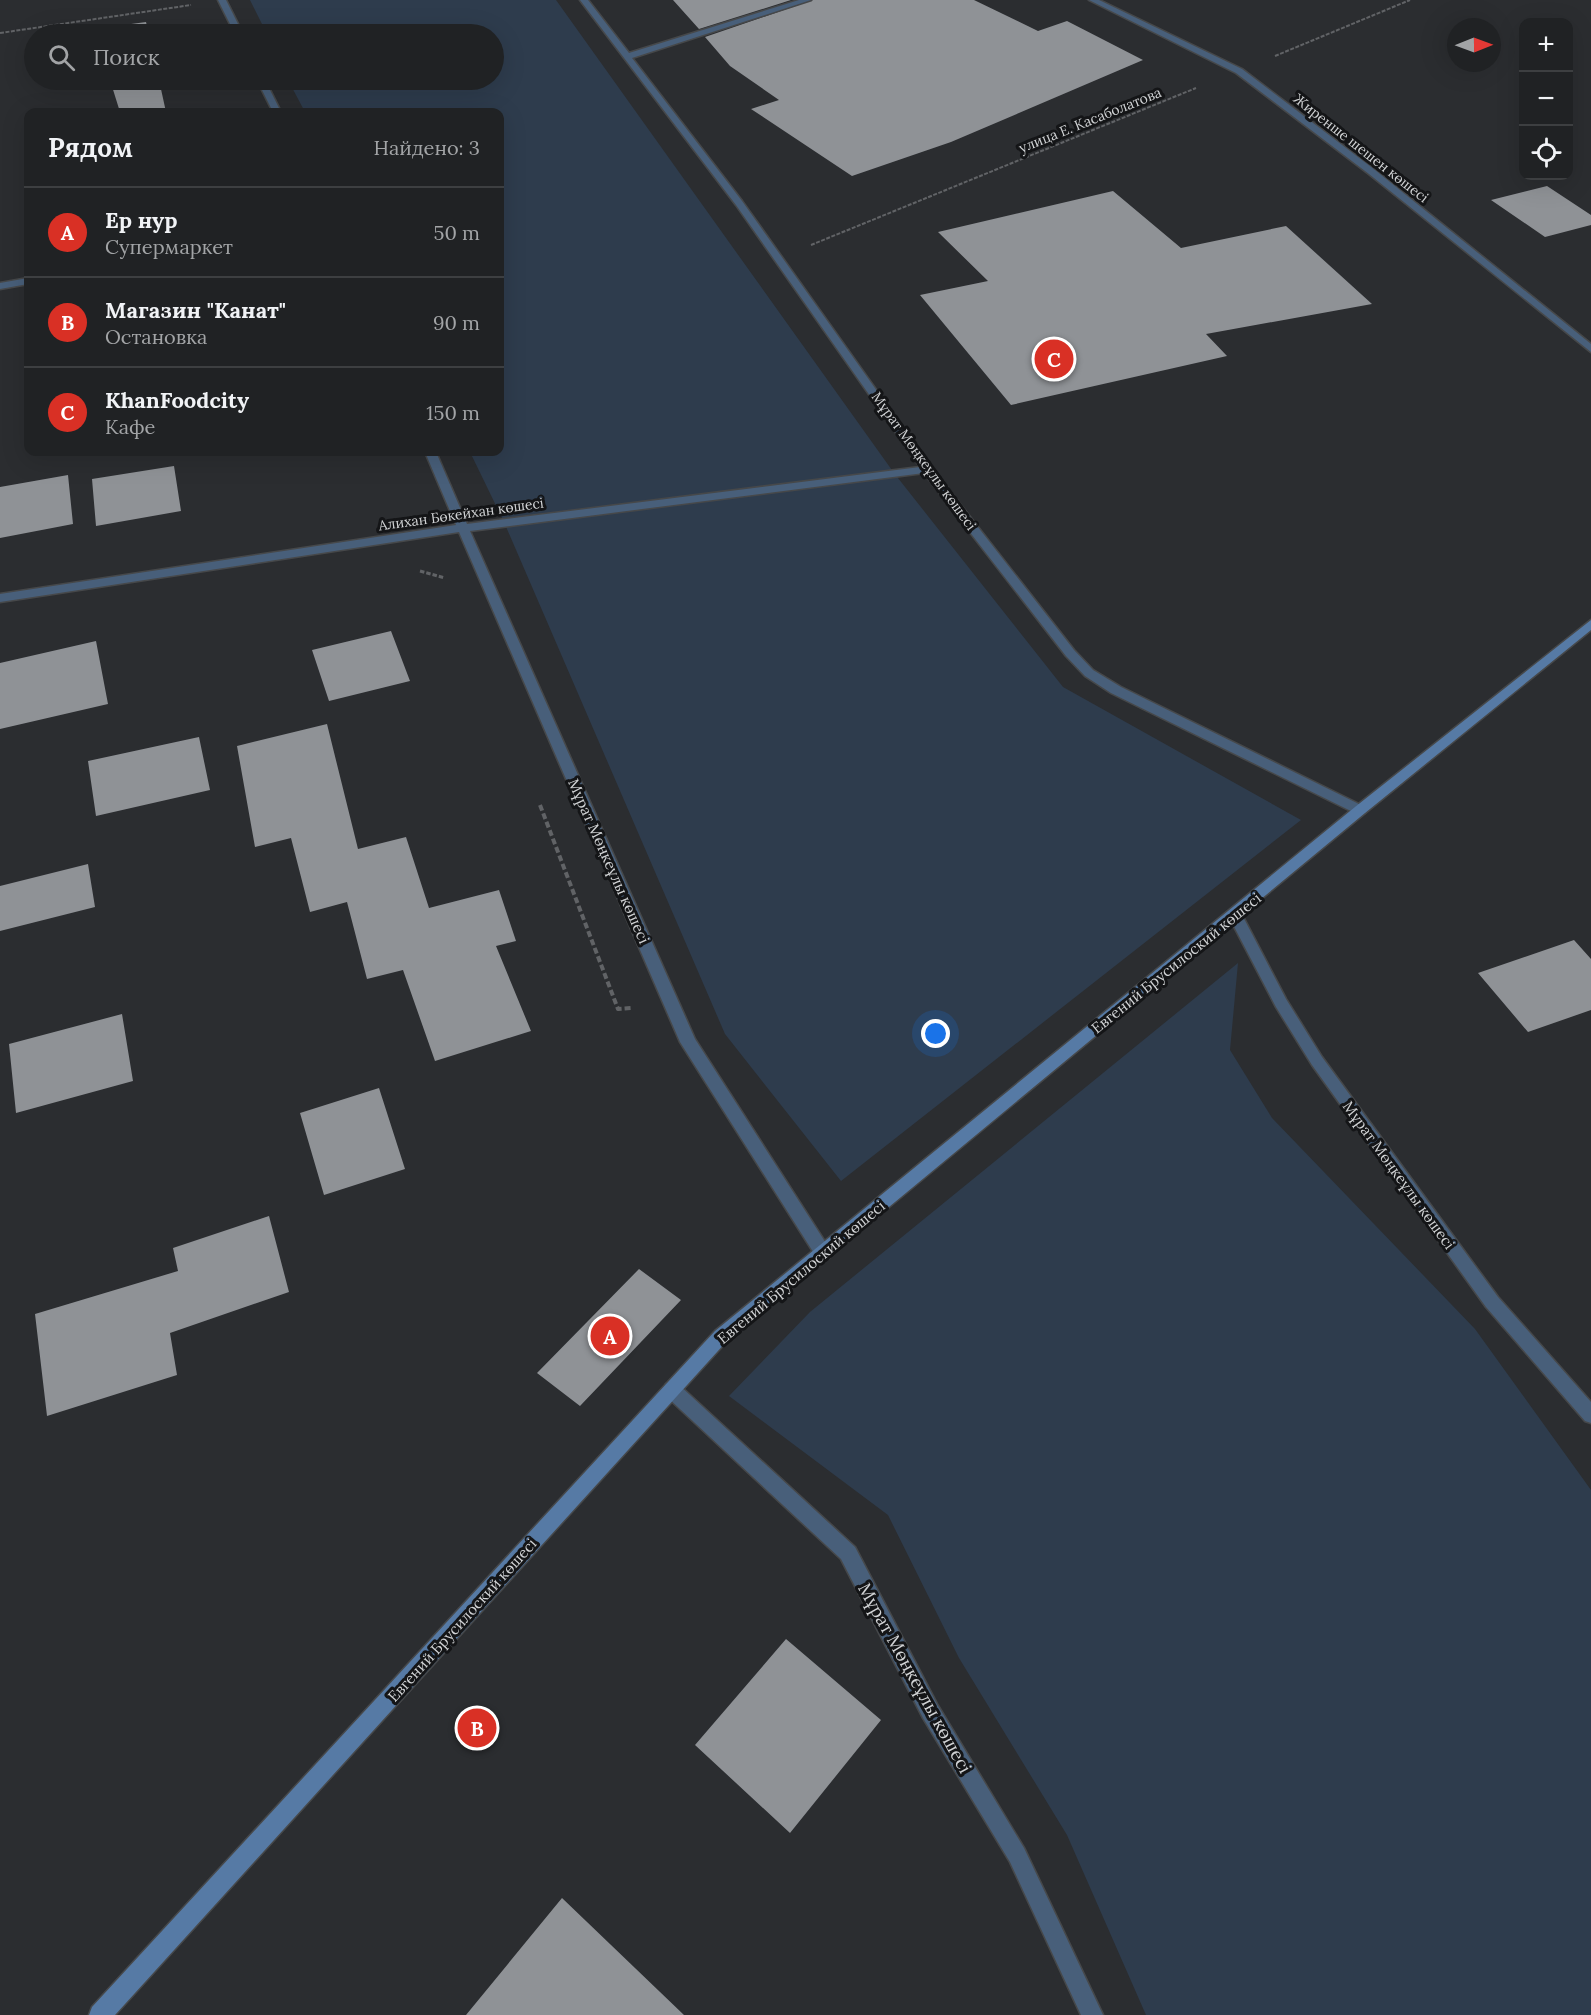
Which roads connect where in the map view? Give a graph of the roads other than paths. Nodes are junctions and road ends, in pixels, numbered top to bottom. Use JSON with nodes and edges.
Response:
{"nodes":[{"id":1,"x":222,"y":0,"type":"edge"},
{"id":2,"x":584,"y":0,"type":"edge"},
{"id":3,"x":807,"y":0,"type":"edge"},
{"id":4,"x":1093,"y":0,"type":"edge"},
{"id":5,"x":234,"y":24,"type":"edge"},
{"id":6,"x":629,"y":56,"type":"junction"},
{"id":7,"x":266,"y":90,"type":"edge"},
{"id":8,"x":275,"y":108,"type":"edge"},
{"id":9,"x":24,"y":282,"type":"edge"},
{"id":10,"x":0,"y":286,"type":"edge"},
{"id":11,"x":1591,"y":349,"type":"edge"},
{"id":12,"x":432,"y":456,"type":"edge"},
{"id":13,"x":927,"y":469,"type":"junction"},
{"id":14,"x":463,"y":528,"type":"junction"},
{"id":15,"x":0,"y":598,"type":"edge"},
{"id":16,"x":1591,"y":624,"type":"edge"},
{"id":17,"x":1360,"y":810,"type":"junction"},
{"id":18,"x":1235,"y":915,"type":"junction"},
{"id":19,"x":823,"y":1252,"type":"junction"},
{"id":20,"x":672,"y":1390,"type":"junction"},
{"id":21,"x":1591,"y":1415,"type":"edge"},
{"id":22,"x":100,"y":2015,"type":"edge"},
{"id":23,"x":1092,"y":2015,"type":"edge"}],
"edges":[{"from":1,"to":5,"type":"street"},
{"from":2,"to":6,"type":"street","name":"Мұрат Мөңкеұлы көшесі"},
{"from":3,"to":6,"type":"street"},
{"from":4,"to":11,"type":"street","name":"Жиренше шешен көшесі"},
{"from":6,"to":13,"type":"street","name":"Мұрат Мөңкеұлы көшесі"},
{"from":7,"to":8,"type":"street"},
{"from":9,"to":10,"type":"street"},
{"from":12,"to":14,"type":"street","name":"Мұрат Мөңкеұлы көшесі"},
{"from":13,"to":14,"type":"street","name":"Алихан Бөкейхан көшесі"},
{"from":13,"to":17,"type":"street","name":"Мұрат Мөңкеұлы көшесі"},
{"from":14,"to":15,"type":"street","name":"Алихан Бөкейхан көшесі"},
{"from":14,"to":19,"type":"street","name":"Мұрат Мөңкеұлы көшесі"},
{"from":16,"to":17,"type":"main road","name":"Евгений Брусилоский көшесі"},
{"from":17,"to":18,"type":"main road","name":"Евгений Брусилоский көшесі"},
{"from":18,"to":19,"type":"main road","name":"Евгений Брусилоский көшесі"},
{"from":18,"to":21,"type":"street","name":"Мұрат Мөңкеұлы көшесі"},
{"from":19,"to":20,"type":"main road","name":"Евгений Брусилоский көшесі"},
{"from":20,"to":22,"type":"main road","name":"Евгений Брусилоский көшесі"},
{"from":20,"to":23,"type":"street","name":"Мұрат Мөңкеұлы көшесі"}]}
